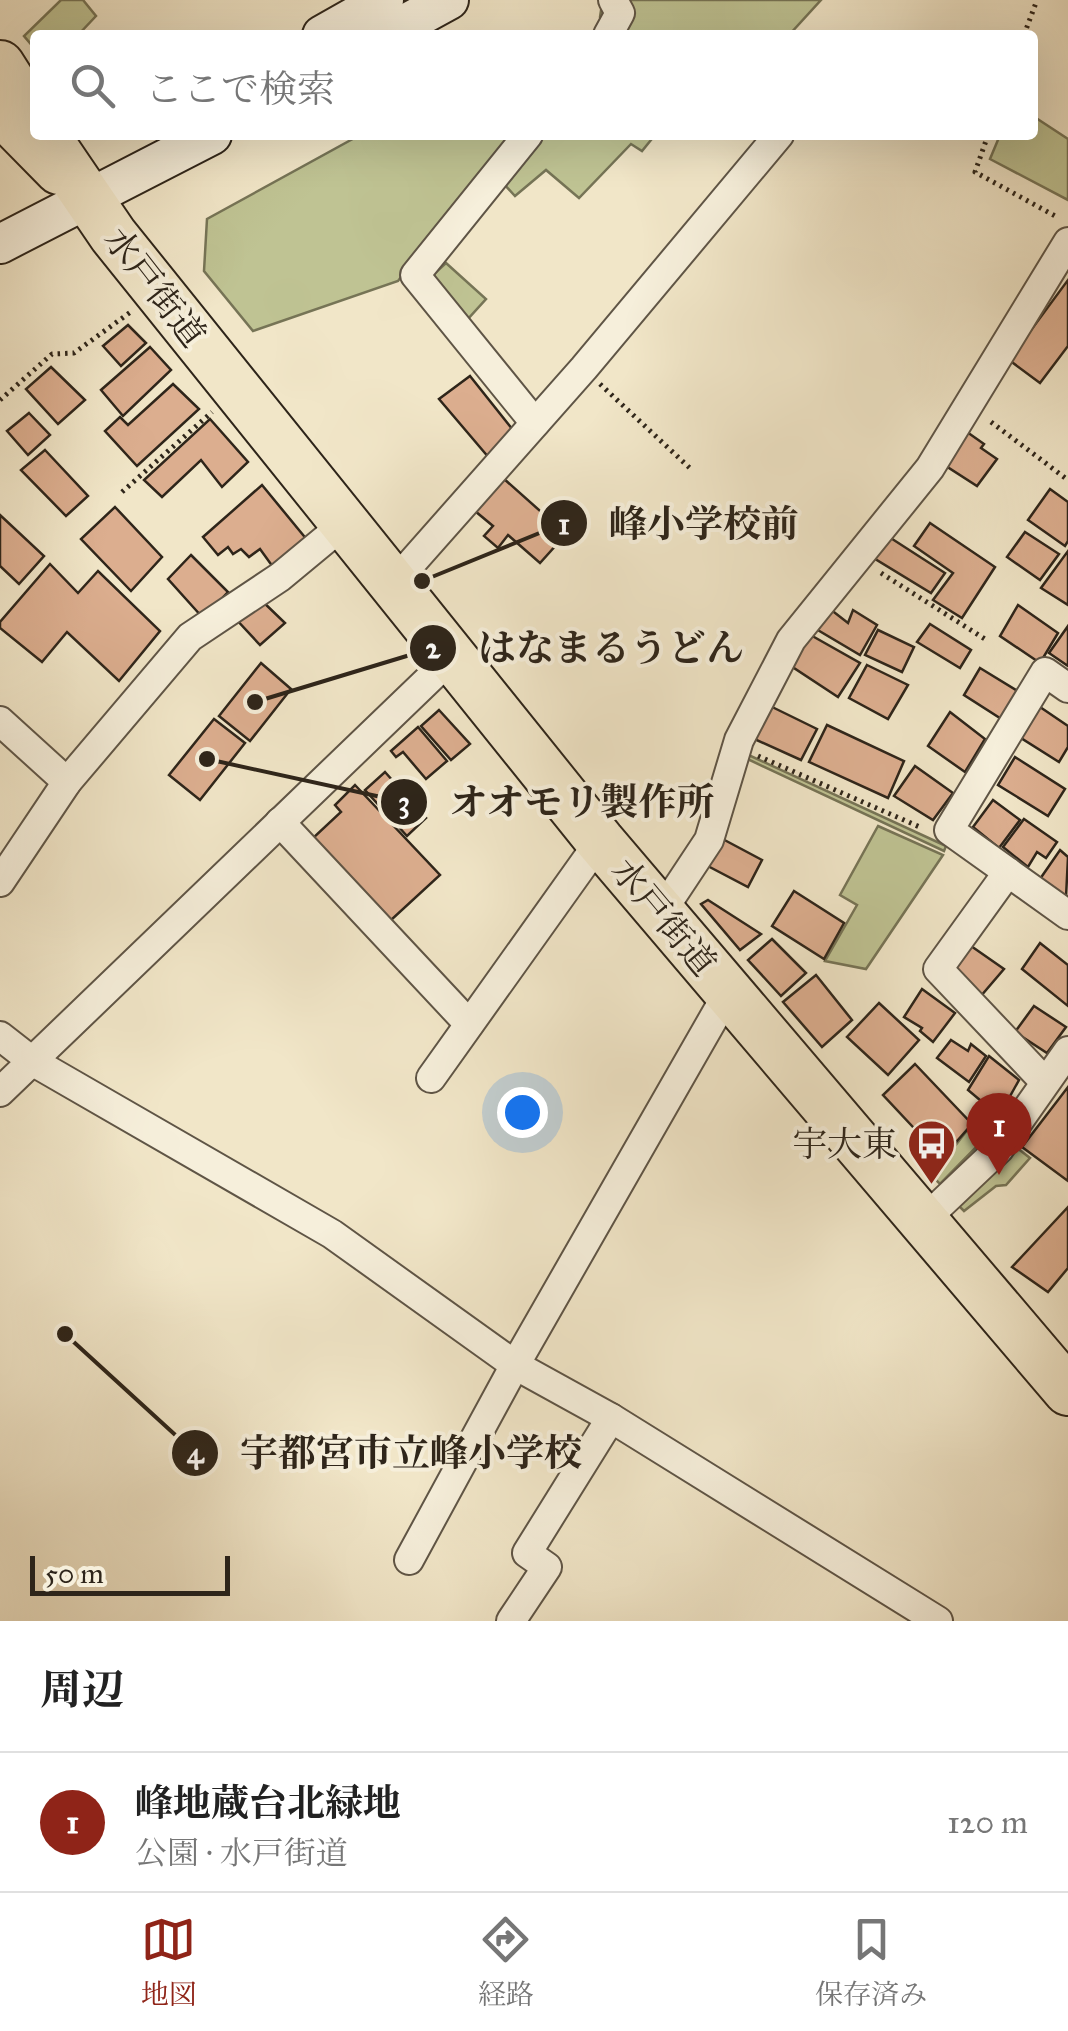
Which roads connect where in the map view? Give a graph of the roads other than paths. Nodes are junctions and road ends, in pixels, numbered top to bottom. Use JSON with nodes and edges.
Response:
{"nodes":[{"id":1,"x":384,"y":0,"type":"edge"},
{"id":2,"x":449,"y":0,"type":"edge"},
{"id":3,"x":613,"y":0,"type":"edge"},
{"id":4,"x":331,"y":30,"type":"edge"},
{"id":5,"x":395,"y":30,"type":"edge"},
{"id":6,"x":611,"y":30,"type":"edge"},
{"id":7,"x":0,"y":65,"type":"edge"},
{"id":8,"x":0,"y":110,"type":"edge"},
{"id":9,"x":30,"y":112,"type":"edge"},
{"id":10,"x":48,"y":140,"type":"edge"},
{"id":11,"x":152,"y":140,"type":"edge"},
{"id":12,"x":203,"y":140,"type":"edge"},
{"id":13,"x":524,"y":140,"type":"edge"},
{"id":14,"x":775,"y":140,"type":"edge"},
{"id":15,"x":86,"y":197,"type":"junction"},
{"id":16,"x":1068,"y":242,"type":"edge"},
{"id":17,"x":0,"y":244,"type":"edge"},
{"id":18,"x":535,"y":424,"type":"junction"},
{"id":19,"x":344,"y":524,"type":"junction"},
{"id":20,"x":392,"y":585,"type":"junction"},
{"id":21,"x":451,"y":658,"type":"junction"},
{"id":22,"x":1068,"y":688,"type":"edge"},
{"id":23,"x":0,"y":721,"type":"edge"},
{"id":24,"x":67,"y":782,"type":"junction"},
{"id":25,"x":280,"y":822,"type":"junction"},
{"id":26,"x":600,"y":842,"type":"junction"},
{"id":27,"x":1008,"y":872,"type":"junction"},
{"id":28,"x":0,"y":882,"type":"edge"},
{"id":29,"x":660,"y":914,"type":"junction"},
{"id":30,"x":1068,"y":915,"type":"edge"},
{"id":31,"x":728,"y":993,"type":"junction"},
{"id":32,"x":470,"y":1024,"type":"junction"},
{"id":33,"x":0,"y":1036,"type":"edge"},
{"id":34,"x":1068,"y":1051,"type":"edge"},
{"id":35,"x":32,"y":1061,"type":"junction"},
{"id":36,"x":432,"y":1078,"type":"dead end"},
{"id":37,"x":1045,"y":1082,"type":"junction"},
{"id":38,"x":0,"y":1092,"type":"edge"},
{"id":39,"x":923,"y":1222,"type":"junction"},
{"id":40,"x":515,"y":1365,"type":"junction"},
{"id":41,"x":1068,"y":1391,"type":"edge"},
{"id":42,"x":611,"y":1418,"type":"junction"},
{"id":43,"x":409,"y":1560,"type":"dead end"},
{"id":44,"x":511,"y":1621,"type":"edge"},
{"id":45,"x":938,"y":1621,"type":"edge"}],
"edges":[{"from":1,"to":4,"type":"street"},
{"from":2,"to":5,"type":"street"},
{"from":3,"to":6,"type":"street"},
{"from":7,"to":9,"type":"highway"},
{"from":8,"to":15,"type":"highway","name":"水戸街道"},
{"from":10,"to":15,"type":"highway","name":"水戸街道"},
{"from":11,"to":15,"type":"street"},
{"from":12,"to":15,"type":"street"},
{"from":13,"to":18,"type":"street"},
{"from":14,"to":18,"type":"street"},
{"from":15,"to":17,"type":"street"},
{"from":15,"to":19,"type":"highway","name":"水戸街道"},
{"from":16,"to":29,"type":"street"},
{"from":18,"to":20,"type":"street"},
{"from":19,"to":20,"type":"highway","name":"水戸街道"},
{"from":19,"to":24,"type":"street"},
{"from":20,"to":21,"type":"highway","name":"水戸街道"},
{"from":21,"to":25,"type":"street"},
{"from":21,"to":26,"type":"highway","name":"水戸街道"},
{"from":22,"to":27,"type":"street"},
{"from":23,"to":24,"type":"street"},
{"from":24,"to":28,"type":"street"},
{"from":25,"to":32,"type":"street"},
{"from":25,"to":35,"type":"street"},
{"from":26,"to":29,"type":"highway","name":"水戸街道"},
{"from":26,"to":32,"type":"street"},
{"from":27,"to":30,"type":"street"},
{"from":27,"to":37,"type":"street"},
{"from":29,"to":31,"type":"highway","name":"水戸街道"},
{"from":31,"to":39,"type":"highway","name":"水戸街道"},
{"from":31,"to":40,"type":"street"},
{"from":32,"to":36,"type":"street"},
{"from":33,"to":35,"type":"street"},
{"from":34,"to":37,"type":"street"},
{"from":35,"to":38,"type":"street"},
{"from":35,"to":40,"type":"street"},
{"from":37,"to":39,"type":"street"},
{"from":39,"to":41,"type":"highway","name":"水戸街道"},
{"from":40,"to":42,"type":"street"},
{"from":40,"to":43,"type":"street"},
{"from":42,"to":44,"type":"street"},
{"from":42,"to":45,"type":"street"}]}
